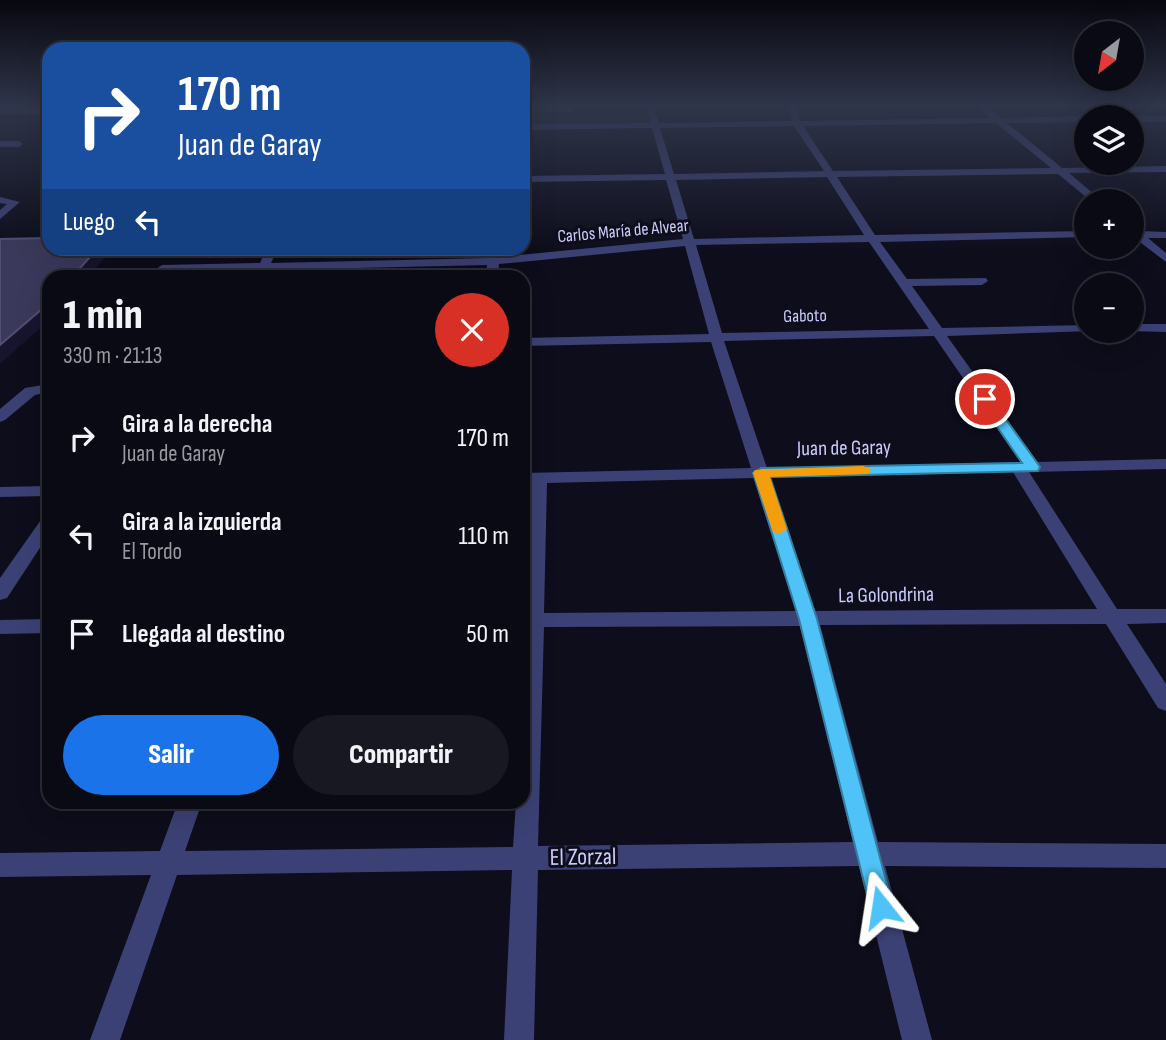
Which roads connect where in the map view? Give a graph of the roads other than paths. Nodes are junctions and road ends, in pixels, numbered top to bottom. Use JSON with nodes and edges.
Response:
{"nodes":[{"id":1,"x":664,"y":155,"type":"edge"},
{"id":2,"x":818,"y":155,"type":"edge"},
{"id":3,"x":1039,"y":155,"type":"edge"},
{"id":4,"x":1166,"y":169,"type":"edge"},
{"id":5,"x":1058,"y":170,"type":"junction"},
{"id":6,"x":831,"y":173,"type":"junction"},
{"id":7,"x":669,"y":175,"type":"junction"},
{"id":8,"x":530,"y":179,"type":"edge"},
{"id":9,"x":1082,"y":189,"type":"edge"},
{"id":10,"x":0,"y":200,"type":"edge"},
{"id":11,"x":0,"y":216,"type":"edge"},
{"id":12,"x":1074,"y":234,"type":"edge"},
{"id":13,"x":1144,"y":234,"type":"edge"},
{"id":14,"x":1166,"y":235,"type":"edge"},
{"id":15,"x":871,"y":237,"type":"junction"},
{"id":16,"x":1144,"y":241,"type":"edge"},
{"id":17,"x":690,"y":242,"type":"junction"},
{"id":18,"x":530,"y":253,"type":"edge"},
{"id":19,"x":480,"y":256,"type":"edge"},
{"id":20,"x":1166,"y":259,"type":"edge"},
{"id":21,"x":288,"y":270,"type":"edge"},
{"id":22,"x":982,"y":281,"type":"dead end"},
{"id":23,"x":903,"y":283,"type":"junction"},
{"id":24,"x":1144,"y":328,"type":"edge"},
{"id":25,"x":1166,"y":328,"type":"edge"},
{"id":26,"x":1074,"y":329,"type":"edge"},
{"id":27,"x":937,"y":331,"type":"junction"},
{"id":28,"x":716,"y":336,"type":"junction"},
{"id":29,"x":530,"y":342,"type":"edge"},
{"id":30,"x":42,"y":389,"type":"edge"},
{"id":31,"x":0,"y":417,"type":"edge"},
{"id":32,"x":1166,"y":464,"type":"edge"},
{"id":33,"x":1025,"y":468,"type":"junction"},
{"id":34,"x":761,"y":473,"type":"junction"},
{"id":35,"x":531,"y":478,"type":"edge"},
{"id":36,"x":42,"y":491,"type":"edge"},
{"id":37,"x":0,"y":492,"type":"edge"},
{"id":38,"x":530,"y":525,"type":"edge"},
{"id":39,"x":42,"y":531,"type":"edge"},
{"id":40,"x":0,"y":593,"type":"edge"},
{"id":41,"x":1111,"y":616,"type":"junction"},
{"id":42,"x":1166,"y":616,"type":"edge"},
{"id":43,"x":808,"y":619,"type":"junction"},
{"id":44,"x":530,"y":620,"type":"edge"},
{"id":45,"x":42,"y":626,"type":"edge"},
{"id":46,"x":0,"y":627,"type":"edge"},
{"id":47,"x":1166,"y":702,"type":"edge"},
{"id":48,"x":187,"y":809,"type":"edge"},
{"id":49,"x":525,"y":809,"type":"edge"},
{"id":50,"x":867,"y":854,"type":"junction"},
{"id":51,"x":1166,"y":856,"type":"edge"},
{"id":52,"x":524,"y":857,"type":"junction"},
{"id":53,"x":166,"y":864,"type":"junction"},
{"id":54,"x":0,"y":865,"type":"edge"},
{"id":55,"x":105,"y":1040,"type":"edge"},
{"id":56,"x":519,"y":1040,"type":"edge"},
{"id":57,"x":917,"y":1040,"type":"edge"}],
"edges":[{"from":1,"to":7,"type":"street"},
{"from":2,"to":6,"type":"street"},
{"from":3,"to":5,"type":"street"},
{"from":4,"to":5,"type":"street"},
{"from":5,"to":6,"type":"street"},
{"from":5,"to":9,"type":"street"},
{"from":6,"to":7,"type":"street"},
{"from":6,"to":15,"type":"street"},
{"from":7,"to":8,"type":"street"},
{"from":7,"to":17,"type":"street"},
{"from":10,"to":11,"type":"street"},
{"from":12,"to":15,"type":"street","name":"Carlos María de Alvear"},
{"from":13,"to":14,"type":"street"},
{"from":15,"to":17,"type":"street","name":"Carlos María de Alvear"},
{"from":15,"to":23,"type":"street"},
{"from":16,"to":20,"type":"street"},
{"from":17,"to":18,"type":"street","name":"Carlos María de Alvear"},
{"from":17,"to":28,"type":"street"},
{"from":19,"to":21,"type":"street","name":"Carlos María de Alvear"},
{"from":22,"to":23,"type":"street"},
{"from":23,"to":27,"type":"street"},
{"from":24,"to":25,"type":"street"},
{"from":26,"to":27,"type":"street","name":"Gaboto"},
{"from":27,"to":28,"type":"street","name":"Gaboto"},
{"from":27,"to":33,"type":"street"},
{"from":28,"to":29,"type":"street","name":"Gaboto"},
{"from":28,"to":34,"type":"street"},
{"from":30,"to":31,"type":"street"},
{"from":32,"to":33,"type":"street","name":"Juan de Garay"},
{"from":33,"to":34,"type":"street","name":"Juan de Garay"},
{"from":33,"to":41,"type":"street"},
{"from":34,"to":35,"type":"street","name":"Juan de Garay"},
{"from":34,"to":43,"type":"street"},
{"from":35,"to":38,"type":"street"},
{"from":36,"to":37,"type":"street"},
{"from":39,"to":40,"type":"street"},
{"from":41,"to":42,"type":"street","name":"La Golondrina"},
{"from":41,"to":43,"type":"street","name":"La Golondrina"},
{"from":41,"to":47,"type":"street"},
{"from":43,"to":44,"type":"street","name":"La Golondrina"},
{"from":43,"to":50,"type":"street"},
{"from":45,"to":46,"type":"street"},
{"from":48,"to":53,"type":"street"},
{"from":49,"to":52,"type":"street"},
{"from":50,"to":51,"type":"street","name":"El Zorzal"},
{"from":50,"to":52,"type":"street","name":"El Zorzal"},
{"from":50,"to":57,"type":"street"},
{"from":52,"to":53,"type":"street","name":"El Zorzal"},
{"from":52,"to":56,"type":"street"},
{"from":53,"to":54,"type":"street","name":"El Zorzal"},
{"from":53,"to":55,"type":"street"}]}
